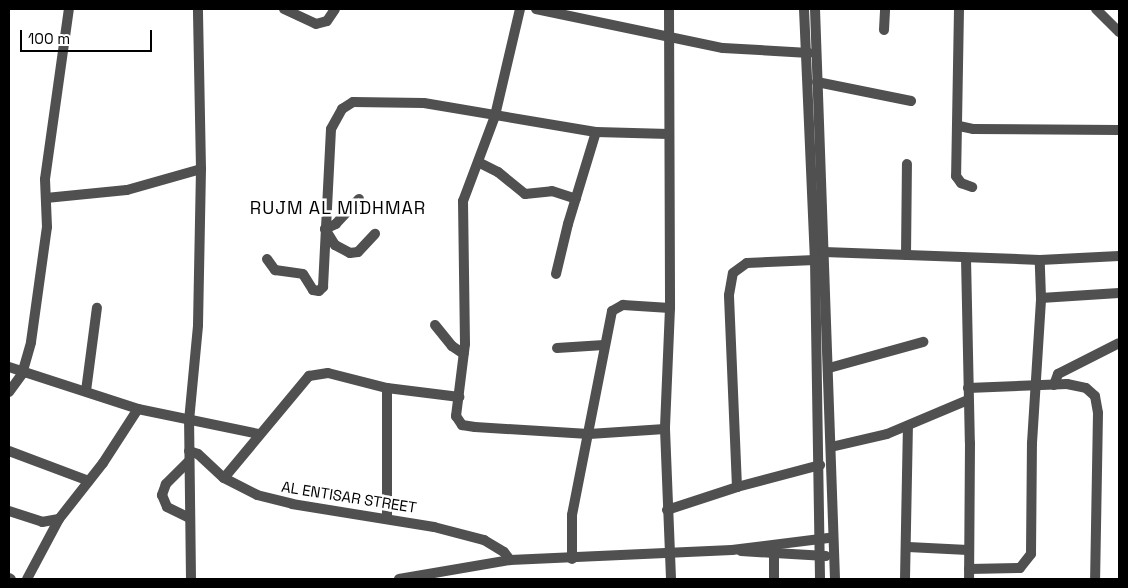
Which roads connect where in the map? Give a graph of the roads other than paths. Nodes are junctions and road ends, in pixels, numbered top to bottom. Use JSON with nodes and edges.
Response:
{"nodes":[{"id":1,"x":69,"y":9,"type":"edge"},
{"id":2,"x":198,"y":9,"type":"edge"},
{"id":3,"x":284,"y":9,"type":"edge"},
{"id":4,"x":335,"y":9,"type":"edge"},
{"id":5,"x":520,"y":9,"type":"edge"},
{"id":6,"x":536,"y":9,"type":"edge"},
{"id":7,"x":669,"y":9,"type":"edge"},
{"id":8,"x":804,"y":9,"type":"edge"},
{"id":9,"x":815,"y":9,"type":"edge"},
{"id":10,"x":885,"y":9,"type":"edge"},
{"id":11,"x":959,"y":9,"type":"edge"},
{"id":12,"x":1096,"y":9,"type":"edge"},
{"id":13,"x":884,"y":30,"type":"dead end"},
{"id":14,"x":1119,"y":32,"type":"edge"},
{"id":15,"x":668,"y":38,"type":"junction"},
{"id":16,"x":809,"y":53,"type":"junction"},
{"id":17,"x":817,"y":82,"type":"junction"},
{"id":18,"x":911,"y":101,"type":"dead end"},
{"id":19,"x":495,"y":116,"type":"junction"},
{"id":20,"x":959,"y":126,"type":"junction"},
{"id":21,"x":1119,"y":130,"type":"edge"},
{"id":22,"x":596,"y":132,"type":"junction"},
{"id":23,"x":669,"y":134,"type":"junction"},
{"id":24,"x":480,"y":163,"type":"junction"},
{"id":25,"x":907,"y":164,"type":"dead end"},
{"id":26,"x":201,"y":169,"type":"junction"},
{"id":27,"x":972,"y":187,"type":"dead end"},
{"id":28,"x":46,"y":198,"type":"junction"},
{"id":29,"x":359,"y":199,"type":"dead end"},
{"id":30,"x":576,"y":199,"type":"junction"},
{"id":31,"x":325,"y":229,"type":"junction"},
{"id":32,"x":375,"y":234,"type":"dead end"},
{"id":33,"x":824,"y":252,"type":"junction"},
{"id":34,"x":906,"y":255,"type":"junction"},
{"id":35,"x":1119,"y":256,"type":"edge"},
{"id":36,"x":966,"y":258,"type":"junction"},
{"id":37,"x":267,"y":259,"type":"dead end"},
{"id":38,"x":815,"y":260,"type":"junction"},
{"id":39,"x":1040,"y":260,"type":"junction"},
{"id":40,"x":556,"y":274,"type":"dead end"},
{"id":41,"x":1119,"y":293,"type":"edge"},
{"id":42,"x":1041,"y":298,"type":"junction"},
{"id":43,"x":97,"y":308,"type":"dead end"},
{"id":44,"x":670,"y":308,"type":"junction"},
{"id":45,"x":435,"y":325,"type":"dead end"},
{"id":46,"x":923,"y":342,"type":"dead end"},
{"id":47,"x":1119,"y":343,"type":"edge"},
{"id":48,"x":604,"y":345,"type":"junction"},
{"id":49,"x":557,"y":348,"type":"dead end"},
{"id":50,"x":464,"y":354,"type":"junction"},
{"id":51,"x":9,"y":367,"type":"edge"},
{"id":52,"x":829,"y":368,"type":"junction"},
{"id":53,"x":22,"y":374,"type":"junction"},
{"id":54,"x":1054,"y":385,"type":"junction"},
{"id":55,"x":387,"y":388,"type":"junction"},
{"id":56,"x":968,"y":388,"type":"junction"},
{"id":57,"x":1034,"y":388,"type":"junction"},
{"id":58,"x":9,"y":392,"type":"edge"},
{"id":59,"x":86,"y":392,"type":"junction"},
{"id":60,"x":458,"y":397,"type":"junction"},
{"id":61,"x":968,"y":400,"type":"junction"},
{"id":62,"x":138,"y":409,"type":"junction"},
{"id":63,"x":189,"y":420,"type":"junction"},
{"id":64,"x":908,"y":426,"type":"junction"},
{"id":65,"x":665,"y":429,"type":"junction"},
{"id":66,"x":259,"y":434,"type":"junction"},
{"id":67,"x":589,"y":434,"type":"junction"},
{"id":68,"x":831,"y":447,"type":"junction"},
{"id":69,"x":9,"y":451,"type":"edge"},
{"id":70,"x":189,"y":456,"type":"junction"},
{"id":71,"x":820,"y":465,"type":"junction"},
{"id":72,"x":224,"y":478,"type":"junction"},
{"id":73,"x":89,"y":480,"type":"junction"},
{"id":74,"x":737,"y":487,"type":"junction"},
{"id":75,"x":667,"y":510,"type":"junction"},
{"id":76,"x":9,"y":511,"type":"edge"},
{"id":77,"x":386,"y":517,"type":"junction"},
{"id":78,"x":190,"y":518,"type":"junction"},
{"id":79,"x":59,"y":519,"type":"junction"},
{"id":80,"x":833,"y":537,"type":"junction"},
{"id":81,"x":821,"y":539,"type":"junction"},
{"id":82,"x":908,"y":547,"type":"junction"},
{"id":83,"x":732,"y":550,"type":"junction"},
{"id":84,"x":968,"y":550,"type":"junction"},
{"id":85,"x":670,"y":552,"type":"junction"},
{"id":86,"x":774,"y":553,"type":"junction"},
{"id":87,"x":820,"y":556,"type":"junction"},
{"id":88,"x":833,"y":556,"type":"junction"},
{"id":89,"x":572,"y":558,"type":"junction"},
{"id":90,"x":510,"y":560,"type":"junction"},
{"id":91,"x":969,"y":574,"type":"edge"},
{"id":92,"x":27,"y":579,"type":"edge"},
{"id":93,"x":191,"y":579,"type":"edge"},
{"id":94,"x":399,"y":579,"type":"edge"},
{"id":95,"x":671,"y":579,"type":"edge"},
{"id":96,"x":774,"y":579,"type":"edge"},
{"id":97,"x":820,"y":579,"type":"edge"},
{"id":98,"x":835,"y":579,"type":"edge"},
{"id":99,"x":905,"y":579,"type":"edge"},
{"id":100,"x":1095,"y":579,"type":"edge"}],
"edges":[{"from":1,"to":28,"type":"street"},
{"from":2,"to":26,"type":"street"},
{"from":3,"to":4,"type":"street"},
{"from":5,"to":19,"type":"street"},
{"from":6,"to":15,"type":"street"},
{"from":7,"to":15,"type":"street"},
{"from":8,"to":16,"type":"street"},
{"from":9,"to":16,"type":"street"},
{"from":10,"to":13,"type":"street"},
{"from":11,"to":20,"type":"street"},
{"from":12,"to":14,"type":"street"},
{"from":15,"to":16,"type":"street"},
{"from":15,"to":23,"type":"street"},
{"from":16,"to":17,"type":"street"},
{"from":16,"to":38,"type":"street"},
{"from":17,"to":18,"type":"street"},
{"from":17,"to":33,"type":"street"},
{"from":19,"to":22,"type":"street"},
{"from":19,"to":24,"type":"street"},
{"from":19,"to":31,"type":"street"},
{"from":20,"to":21,"type":"street"},
{"from":20,"to":27,"type":"street"},
{"from":22,"to":23,"type":"street"},
{"from":22,"to":30,"type":"street"},
{"from":23,"to":44,"type":"street"},
{"from":24,"to":30,"type":"street"},
{"from":24,"to":50,"type":"street"},
{"from":25,"to":34,"type":"street"},
{"from":26,"to":28,"type":"street"},
{"from":26,"to":63,"type":"street"},
{"from":28,"to":53,"type":"street"},
{"from":29,"to":31,"type":"street"},
{"from":30,"to":40,"type":"street"},
{"from":31,"to":32,"type":"street"},
{"from":31,"to":37,"type":"street"},
{"from":33,"to":34,"type":"street"},
{"from":33,"to":52,"type":"street"},
{"from":34,"to":36,"type":"street"},
{"from":35,"to":39,"type":"street"},
{"from":36,"to":39,"type":"street"},
{"from":36,"to":56,"type":"street"},
{"from":38,"to":71,"type":"street"},
{"from":38,"to":74,"type":"street"},
{"from":39,"to":42,"type":"street"},
{"from":41,"to":42,"type":"street"},
{"from":42,"to":57,"type":"street"},
{"from":43,"to":59,"type":"street"},
{"from":44,"to":48,"type":"street"},
{"from":44,"to":65,"type":"street"},
{"from":45,"to":50,"type":"street"},
{"from":46,"to":52,"type":"street"},
{"from":47,"to":54,"type":"street"},
{"from":48,"to":49,"type":"street"},
{"from":48,"to":67,"type":"street"},
{"from":50,"to":60,"type":"street"},
{"from":51,"to":53,"type":"street"},
{"from":52,"to":68,"type":"street"},
{"from":53,"to":58,"type":"street"},
{"from":53,"to":59,"type":"street"},
{"from":54,"to":57,"type":"street"},
{"from":54,"to":100,"type":"street"},
{"from":55,"to":60,"type":"street"},
{"from":55,"to":66,"type":"street"},
{"from":55,"to":77,"type":"street"},
{"from":56,"to":57,"type":"street"},
{"from":56,"to":61,"type":"street"},
{"from":57,"to":91,"type":"street"},
{"from":59,"to":62,"type":"street"},
{"from":60,"to":67,"type":"street"},
{"from":61,"to":64,"type":"street"},
{"from":61,"to":84,"type":"street"},
{"from":62,"to":63,"type":"street"},
{"from":62,"to":73,"type":"street"},
{"from":63,"to":66,"type":"street"},
{"from":63,"to":70,"type":"street"},
{"from":64,"to":68,"type":"street"},
{"from":64,"to":82,"type":"street"},
{"from":65,"to":67,"type":"street"},
{"from":65,"to":75,"type":"street"},
{"from":66,"to":72,"type":"street"},
{"from":67,"to":89,"type":"street"},
{"from":68,"to":80,"type":"street"},
{"from":69,"to":73,"type":"street"},
{"from":70,"to":72,"type":"street","name":"AL ENTISAR STREET"},
{"from":70,"to":78,"type":"street"},
{"from":70,"to":78,"type":"street"},
{"from":71,"to":74,"type":"street"},
{"from":71,"to":81,"type":"street"},
{"from":72,"to":77,"type":"street","name":"AL ENTISAR STREET"},
{"from":73,"to":79,"type":"street"},
{"from":74,"to":75,"type":"street"},
{"from":75,"to":85,"type":"street"},
{"from":76,"to":79,"type":"street"},
{"from":77,"to":90,"type":"street","name":"AL ENTISAR STREET"},
{"from":78,"to":93,"type":"street"},
{"from":79,"to":92,"type":"street"},
{"from":80,"to":81,"type":"street"},
{"from":80,"to":88,"type":"street"},
{"from":81,"to":83,"type":"street"},
{"from":81,"to":87,"type":"street"},
{"from":82,"to":84,"type":"street"},
{"from":82,"to":99,"type":"street"},
{"from":83,"to":85,"type":"street"},
{"from":83,"to":86,"type":"street"},
{"from":84,"to":91,"type":"street"},
{"from":85,"to":89,"type":"street"},
{"from":85,"to":95,"type":"street"},
{"from":86,"to":87,"type":"street"},
{"from":86,"to":96,"type":"street"},
{"from":87,"to":88,"type":"street"},
{"from":87,"to":97,"type":"street"},
{"from":88,"to":98,"type":"street"},
{"from":89,"to":90,"type":"street"},
{"from":90,"to":94,"type":"street"}]}
